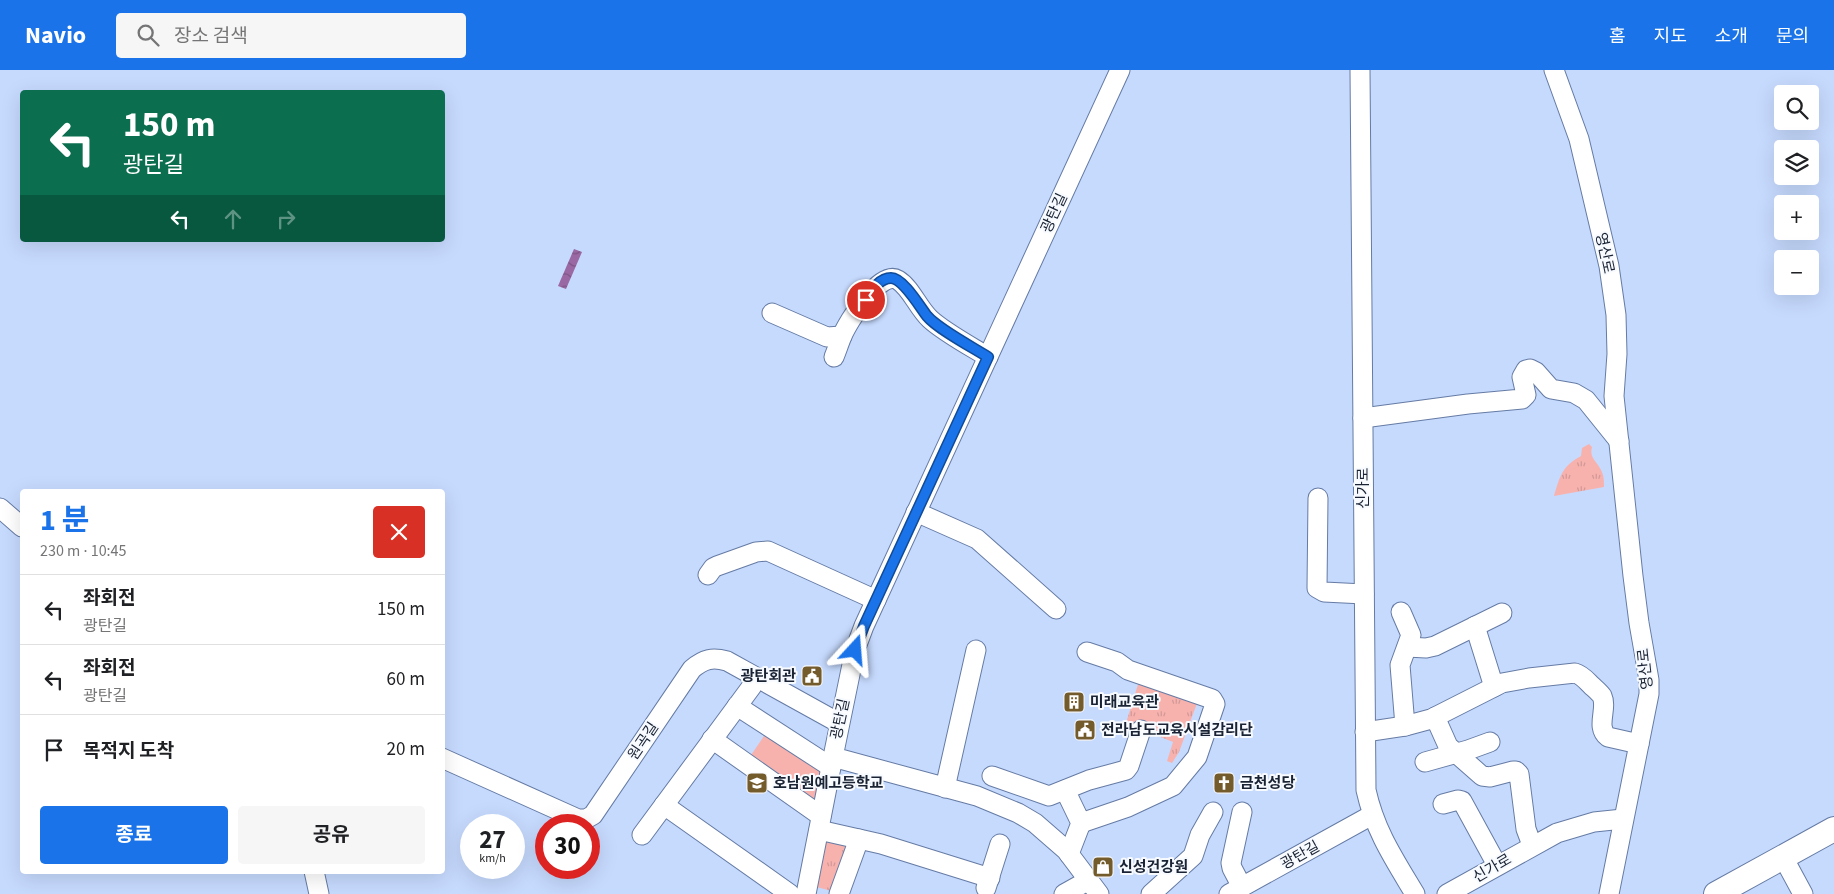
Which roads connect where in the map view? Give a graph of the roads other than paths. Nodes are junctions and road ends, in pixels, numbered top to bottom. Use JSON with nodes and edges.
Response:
{"nodes":[{"id":1,"x":1120,"y":70,"type":"edge"},
{"id":2,"x":1360,"y":70,"type":"edge"},
{"id":3,"x":1554,"y":70,"type":"edge"},
{"id":4,"x":772,"y":313,"type":"dead end"},
{"id":5,"x":842,"y":336,"type":"junction"},
{"id":6,"x":834,"y":357,"type":"dead end"},
{"id":7,"x":988,"y":357,"type":"junction"},
{"id":8,"x":1363,"y":418,"type":"junction"},
{"id":9,"x":1618,"y":441,"type":"junction"},
{"id":10,"x":1318,"y":498,"type":"dead end"},
{"id":11,"x":0,"y":508,"type":"edge"},
{"id":12,"x":916,"y":512,"type":"junction"},
{"id":13,"x":20,"y":525,"type":"edge"},
{"id":14,"x":708,"y":575,"type":"dead end"},
{"id":15,"x":1364,"y":594,"type":"junction"},
{"id":16,"x":876,"y":600,"type":"junction"},
{"id":17,"x":1056,"y":609,"type":"dead end"},
{"id":18,"x":1401,"y":612,"type":"dead end"},
{"id":19,"x":1502,"y":613,"type":"dead end"},
{"id":20,"x":1475,"y":626,"type":"junction"},
{"id":21,"x":1407,"y":648,"type":"junction"},
{"id":22,"x":976,"y":650,"type":"dead end"},
{"id":23,"x":1087,"y":652,"type":"dead end"},
{"id":24,"x":752,"y":686,"type":"dead end"},
{"id":25,"x":1494,"y":687,"type":"junction"},
{"id":26,"x":737,"y":706,"type":"junction"},
{"id":27,"x":1435,"y":717,"type":"junction"},
{"id":28,"x":839,"y":723,"type":"junction"},
{"id":29,"x":1405,"y":726,"type":"junction"},
{"id":30,"x":1141,"y":730,"type":"dead end"},
{"id":31,"x":1365,"y":732,"type":"junction"},
{"id":32,"x":712,"y":740,"type":"junction"},
{"id":33,"x":1490,"y":742,"type":"dead end"},
{"id":34,"x":1639,"y":744,"type":"junction"},
{"id":35,"x":1456,"y":754,"type":"junction"},
{"id":36,"x":445,"y":759,"type":"edge"},
{"id":37,"x":832,"y":762,"type":"junction"},
{"id":38,"x":1425,"y":762,"type":"dead end"},
{"id":39,"x":992,"y":776,"type":"dead end"},
{"id":40,"x":945,"y":788,"type":"junction"},
{"id":41,"x":1066,"y":790,"type":"junction"},
{"id":42,"x":1443,"y":804,"type":"dead end"},
{"id":43,"x":664,"y":805,"type":"junction"},
{"id":44,"x":1213,"y":812,"type":"dead end"},
{"id":45,"x":1242,"y":812,"type":"dead end"},
{"id":46,"x":1372,"y":815,"type":"junction"},
{"id":47,"x":1623,"y":819,"type":"junction"},
{"id":48,"x":820,"y":823,"type":"junction"},
{"id":49,"x":1082,"y":823,"type":"junction"},
{"id":50,"x":1834,"y":829,"type":"edge"},
{"id":51,"x":642,"y":835,"type":"dead end"},
{"id":52,"x":859,"y":839,"type":"junction"},
{"id":53,"x":1000,"y":844,"type":"dead end"},
{"id":54,"x":1532,"y":845,"type":"junction"},
{"id":55,"x":1069,"y":854,"type":"junction"},
{"id":56,"x":1783,"y":857,"type":"junction"},
{"id":57,"x":1497,"y":865,"type":"junction"},
{"id":58,"x":315,"y":874,"type":"edge"},
{"id":59,"x":1094,"y":887,"type":"edge"},
{"id":60,"x":1235,"y":890,"type":"edge"},
{"id":61,"x":806,"y":893,"type":"edge"},
{"id":62,"x":319,"y":894,"type":"edge"},
{"id":63,"x":839,"y":894,"type":"edge"},
{"id":64,"x":1064,"y":894,"type":"edge"},
{"id":65,"x":1152,"y":894,"type":"edge"},
{"id":66,"x":1415,"y":894,"type":"edge"},
{"id":67,"x":1447,"y":894,"type":"edge"},
{"id":68,"x":1609,"y":894,"type":"edge"},
{"id":69,"x":1716,"y":894,"type":"edge"},
{"id":70,"x":1803,"y":894,"type":"edge"}],
"edges":[{"from":1,"to":7,"type":"street","name":"광탄길"},
{"from":2,"to":8,"type":"street","name":"신가로"},
{"from":3,"to":9,"type":"street","name":"영산로"},
{"from":4,"to":5,"type":"street"},
{"from":5,"to":6,"type":"street"},
{"from":5,"to":7,"type":"street"},
{"from":7,"to":12,"type":"street","name":"광탄길"},
{"from":8,"to":9,"type":"street"},
{"from":8,"to":15,"type":"street","name":"신가로"},
{"from":9,"to":34,"type":"street","name":"영산로"},
{"from":10,"to":15,"type":"street"},
{"from":11,"to":13,"type":"street"},
{"from":12,"to":16,"type":"street","name":"광탄길"},
{"from":12,"to":17,"type":"street"},
{"from":14,"to":16,"type":"street"},
{"from":15,"to":31,"type":"street","name":"신가로"},
{"from":16,"to":28,"type":"street","name":"광탄길"},
{"from":18,"to":21,"type":"street"},
{"from":19,"to":20,"type":"street"},
{"from":20,"to":21,"type":"street"},
{"from":20,"to":25,"type":"street"},
{"from":21,"to":29,"type":"street"},
{"from":22,"to":40,"type":"street"},
{"from":23,"to":49,"type":"street"},
{"from":24,"to":26,"type":"street"},
{"from":25,"to":27,"type":"street"},
{"from":25,"to":34,"type":"street"},
{"from":26,"to":32,"type":"street"},
{"from":26,"to":37,"type":"street"},
{"from":27,"to":29,"type":"street"},
{"from":27,"to":35,"type":"street"},
{"from":28,"to":36,"type":"street","name":"원곡길"},
{"from":28,"to":37,"type":"street","name":"광탄길"},
{"from":29,"to":31,"type":"street"},
{"from":30,"to":41,"type":"street"},
{"from":31,"to":46,"type":"street","name":"신가로"},
{"from":32,"to":43,"type":"street"},
{"from":32,"to":48,"type":"street"},
{"from":33,"to":35,"type":"street"},
{"from":34,"to":47,"type":"street","name":"영산로"},
{"from":35,"to":38,"type":"street"},
{"from":35,"to":54,"type":"street"},
{"from":37,"to":40,"type":"street","name":"광탄길"},
{"from":37,"to":48,"type":"street"},
{"from":39,"to":41,"type":"street"},
{"from":40,"to":55,"type":"street","name":"광탄길"},
{"from":41,"to":49,"type":"street"},
{"from":42,"to":57,"type":"street"},
{"from":43,"to":51,"type":"street"},
{"from":43,"to":61,"type":"street"},
{"from":44,"to":65,"type":"street"},
{"from":45,"to":60,"type":"street"},
{"from":46,"to":60,"type":"street","name":"광탄길"},
{"from":46,"to":66,"type":"street","name":"신가로"},
{"from":47,"to":54,"type":"street","name":"신가로"},
{"from":47,"to":68,"type":"street","name":"영산로"},
{"from":48,"to":52,"type":"street"},
{"from":48,"to":61,"type":"street"},
{"from":49,"to":55,"type":"street"},
{"from":50,"to":56,"type":"main road"},
{"from":52,"to":53,"type":"street"},
{"from":52,"to":63,"type":"street"},
{"from":54,"to":57,"type":"street","name":"신가로"},
{"from":55,"to":59,"type":"street","name":"광탄길"},
{"from":56,"to":69,"type":"main road"},
{"from":56,"to":70,"type":"street"},
{"from":57,"to":67,"type":"street","name":"신가로"},
{"from":58,"to":62,"type":"street"},
{"from":59,"to":64,"type":"street"}]}
